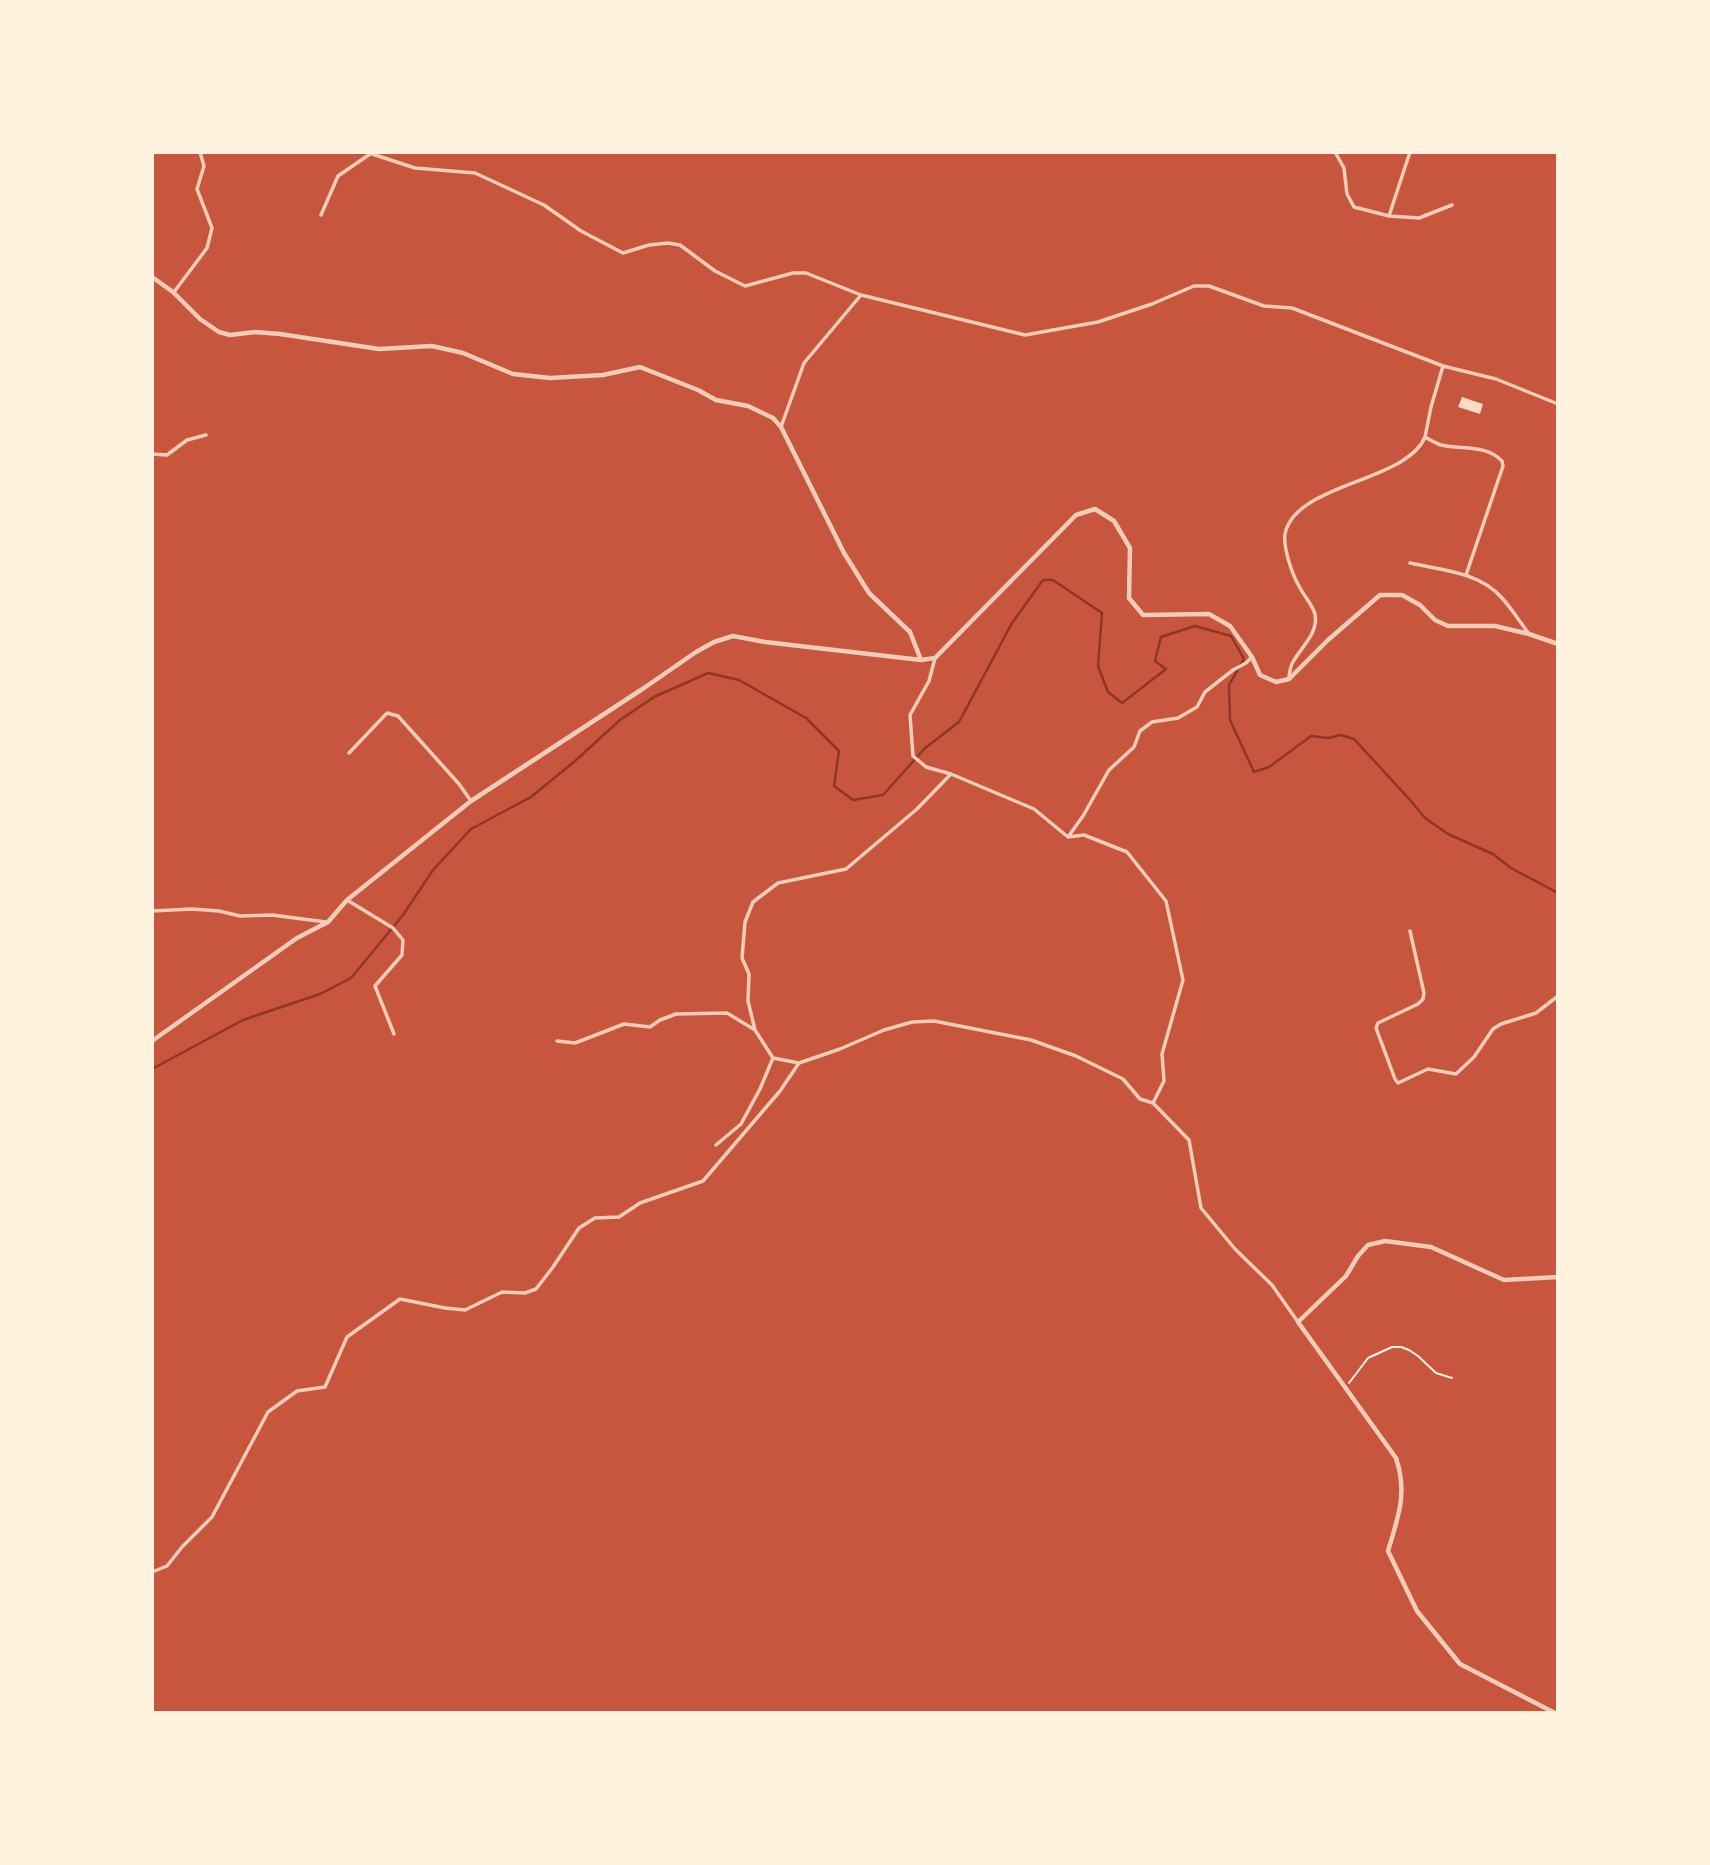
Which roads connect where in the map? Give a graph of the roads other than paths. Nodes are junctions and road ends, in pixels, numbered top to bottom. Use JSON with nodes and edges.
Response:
{"nodes":[{"id":1,"x":200,"y":152,"type":"edge"},
{"id":2,"x":1335,"y":152,"type":"edge"},
{"id":3,"x":1410,"y":152,"type":"edge"},
{"id":4,"x":368,"y":153,"type":"edge"},
{"id":5,"x":1452,"y":205,"type":"dead end"},
{"id":6,"x":321,"y":215,"type":"dead end"},
{"id":7,"x":1389,"y":216,"type":"junction"},
{"id":8,"x":152,"y":277,"type":"edge"},
{"id":9,"x":173,"y":292,"type":"junction"},
{"id":10,"x":861,"y":295,"type":"junction"},
{"id":11,"x":1443,"y":366,"type":"junction"},
{"id":12,"x":1558,"y":404,"type":"edge"},
{"id":13,"x":781,"y":427,"type":"junction"},
{"id":14,"x":206,"y":435,"type":"dead end"},
{"id":15,"x":1425,"y":436,"type":"junction"},
{"id":16,"x":152,"y":454,"type":"edge"},
{"id":17,"x":1410,"y":563,"type":"dead end"},
{"id":18,"x":1466,"y":575,"type":"junction"},
{"id":19,"x":1529,"y":634,"type":"junction"},
{"id":20,"x":1558,"y":644,"type":"edge"},
{"id":21,"x":1252,"y":657,"type":"junction"},
{"id":22,"x":935,"y":658,"type":"junction"},
{"id":23,"x":921,"y":660,"type":"junction"},
{"id":24,"x":1289,"y":679,"type":"junction"},
{"id":25,"x":349,"y":753,"type":"dead end"},
{"id":26,"x":951,"y":774,"type":"junction"},
{"id":27,"x":471,"y":801,"type":"junction"},
{"id":28,"x":1068,"y":837,"type":"junction"},
{"id":29,"x":347,"y":900,"type":"junction"},
{"id":30,"x":152,"y":911,"type":"edge"},
{"id":31,"x":328,"y":922,"type":"junction"},
{"id":32,"x":1410,"y":931,"type":"dead end"},
{"id":33,"x":1558,"y":996,"type":"edge"},
{"id":34,"x":755,"y":1030,"type":"junction"},
{"id":35,"x":394,"y":1034,"type":"dead end"},
{"id":36,"x":152,"y":1041,"type":"edge"},
{"id":37,"x":557,"y":1041,"type":"dead end"},
{"id":38,"x":773,"y":1058,"type":"junction"},
{"id":39,"x":799,"y":1063,"type":"junction"},
{"id":40,"x":1153,"y":1104,"type":"junction"},
{"id":41,"x":716,"y":1145,"type":"dead end"},
{"id":42,"x":1558,"y":1277,"type":"edge"},
{"id":43,"x":1298,"y":1322,"type":"junction"},
{"id":44,"x":152,"y":1572,"type":"edge"},
{"id":45,"x":1555,"y":1713,"type":"edge"}],
"edges":[{"from":1,"to":9,"type":"street"},
{"from":2,"to":7,"type":"street"},
{"from":3,"to":7,"type":"street"},
{"from":4,"to":6,"type":"street"},
{"from":4,"to":10,"type":"street"},
{"from":5,"to":7,"type":"street"},
{"from":8,"to":9,"type":"street"},
{"from":9,"to":13,"type":"street"},
{"from":10,"to":11,"type":"street"},
{"from":10,"to":13,"type":"street"},
{"from":11,"to":12,"type":"street"},
{"from":11,"to":15,"type":"street"},
{"from":13,"to":23,"type":"street"},
{"from":14,"to":16,"type":"street"},
{"from":15,"to":18,"type":"street"},
{"from":15,"to":24,"type":"street"},
{"from":17,"to":18,"type":"street"},
{"from":18,"to":19,"type":"street"},
{"from":19,"to":20,"type":"street"},
{"from":19,"to":24,"type":"street"},
{"from":21,"to":22,"type":"street"},
{"from":21,"to":24,"type":"street"},
{"from":21,"to":28,"type":"street"},
{"from":22,"to":23,"type":"street"},
{"from":22,"to":26,"type":"street"},
{"from":23,"to":27,"type":"street"},
{"from":25,"to":27,"type":"street"},
{"from":26,"to":28,"type":"street"},
{"from":26,"to":34,"type":"street"},
{"from":27,"to":29,"type":"street"},
{"from":28,"to":40,"type":"street"},
{"from":29,"to":31,"type":"street"},
{"from":29,"to":35,"type":"street"},
{"from":30,"to":31,"type":"street"},
{"from":31,"to":36,"type":"street"},
{"from":32,"to":33,"type":"street"},
{"from":34,"to":37,"type":"street"},
{"from":34,"to":38,"type":"street"},
{"from":38,"to":39,"type":"street"},
{"from":38,"to":41,"type":"street"},
{"from":39,"to":40,"type":"street"},
{"from":39,"to":44,"type":"street"},
{"from":40,"to":43,"type":"street"},
{"from":42,"to":43,"type":"street"},
{"from":43,"to":45,"type":"street"}]}
